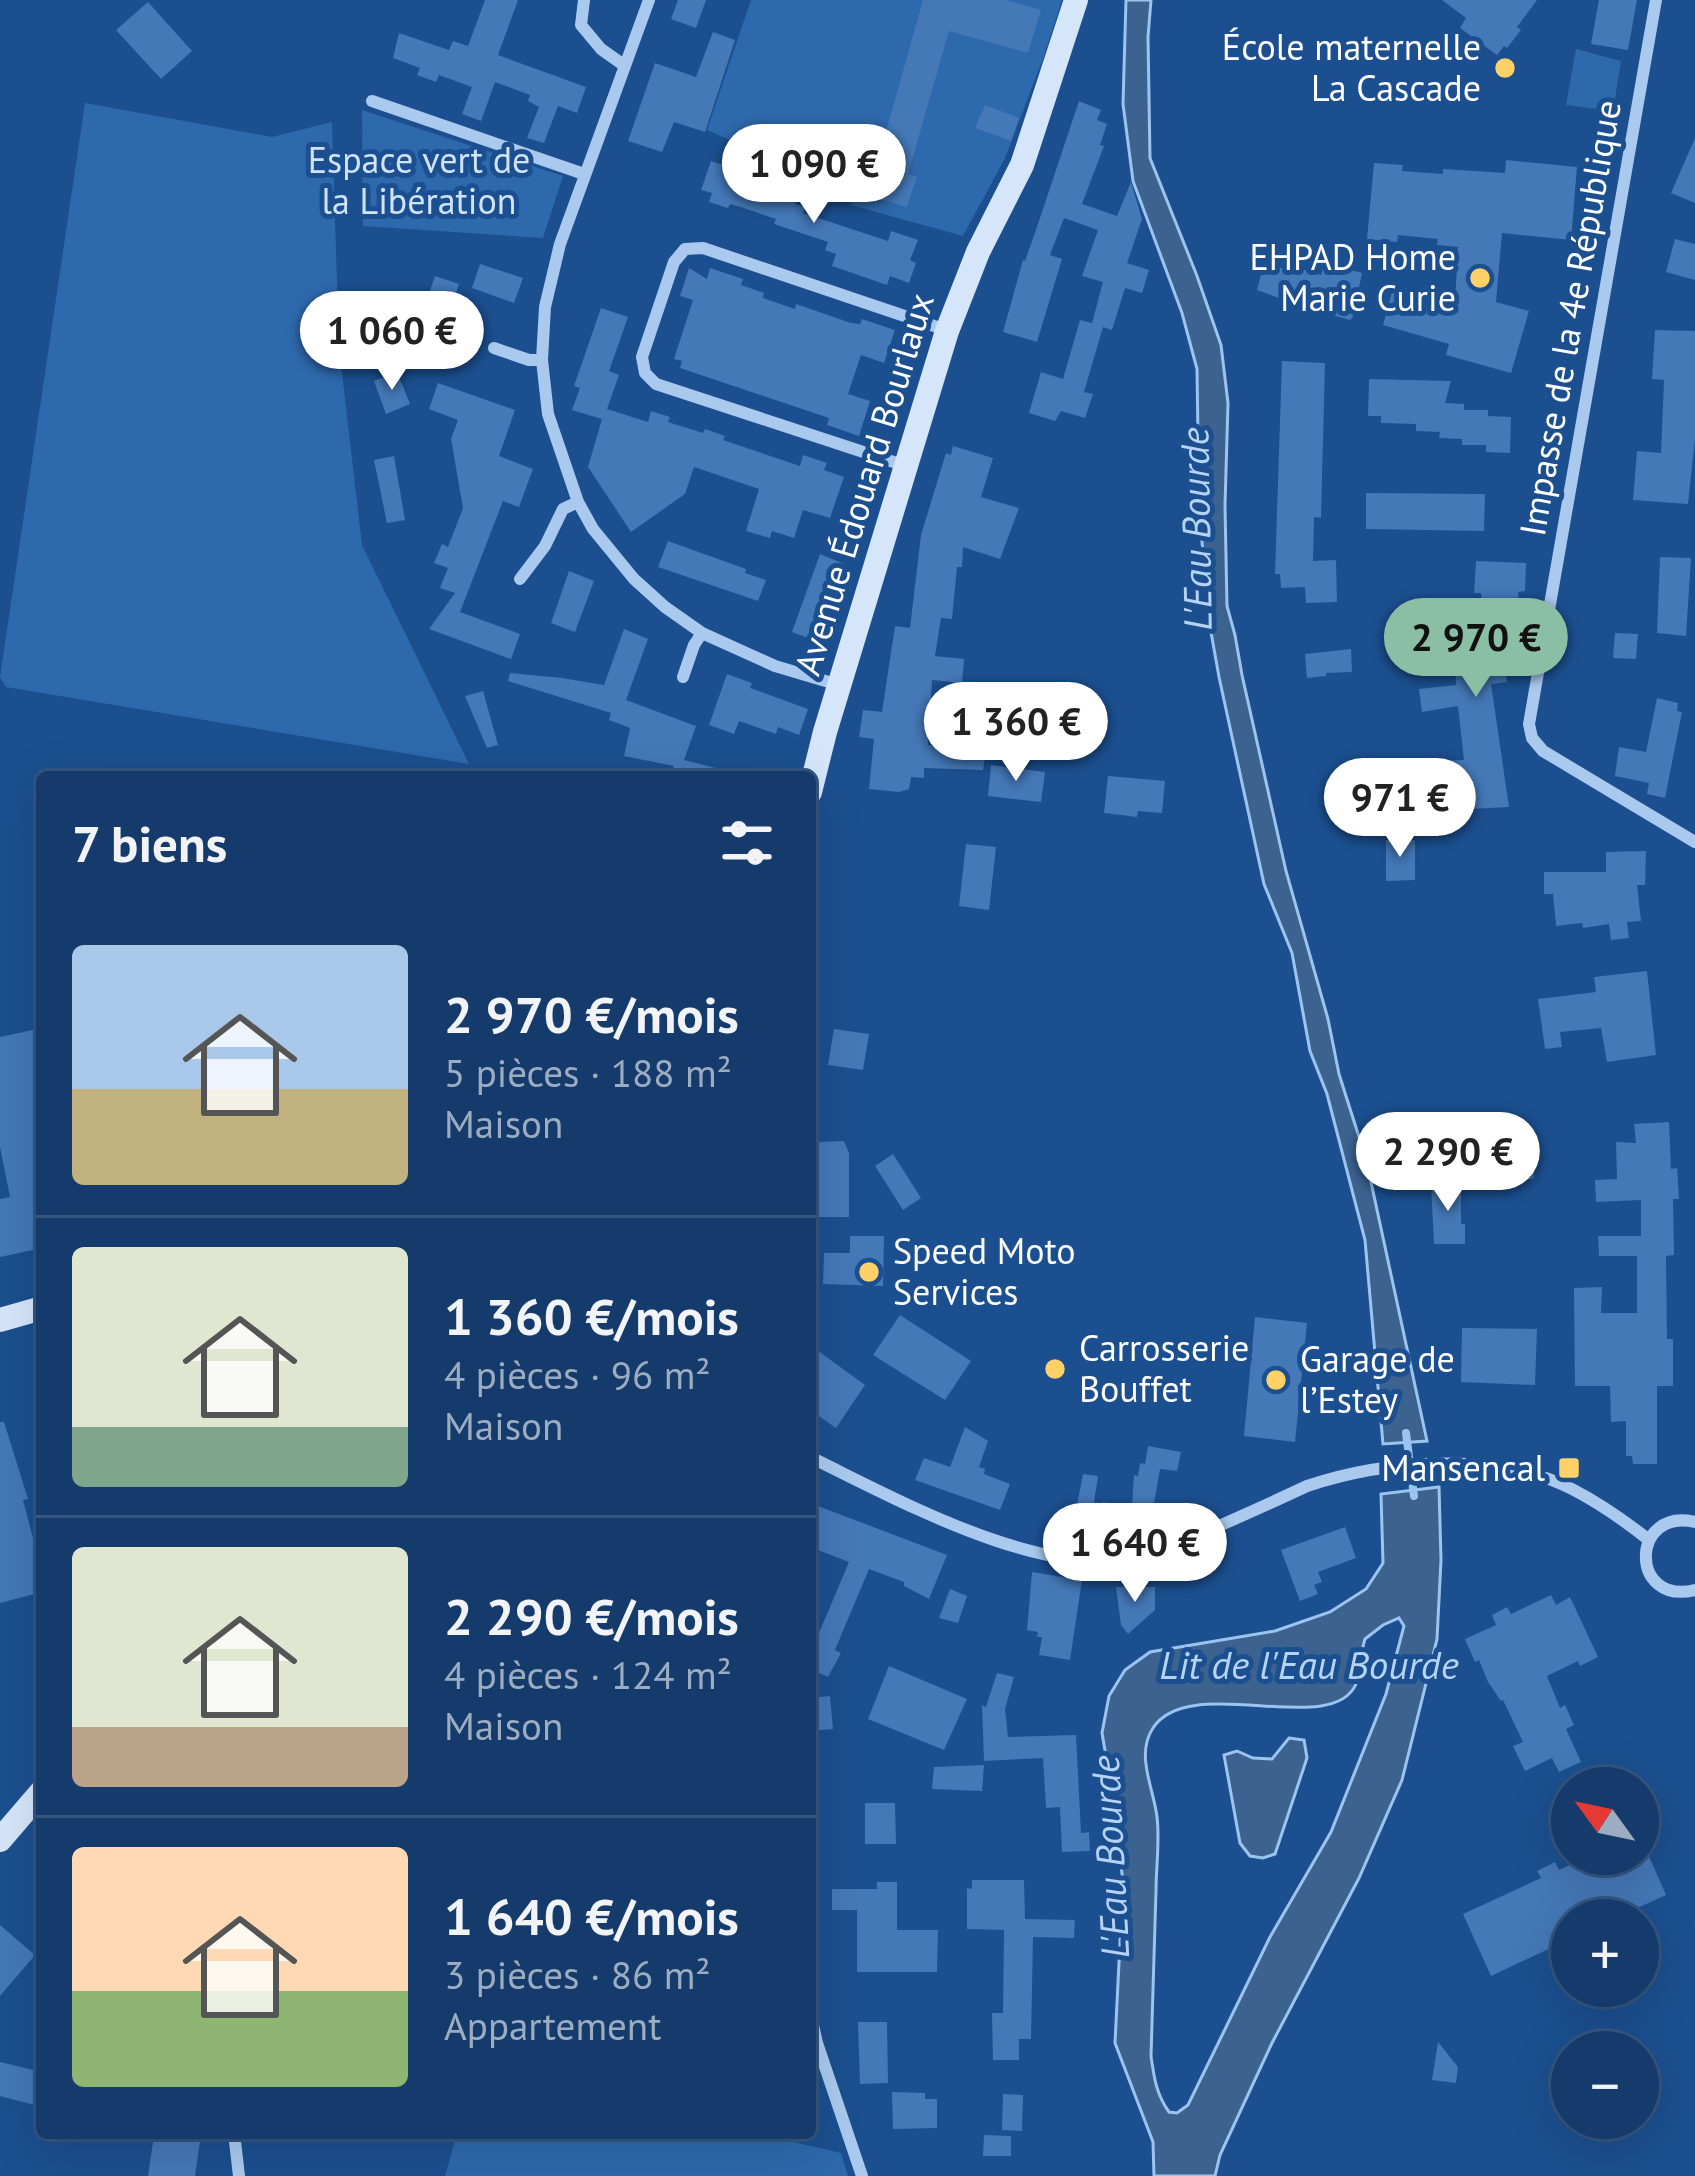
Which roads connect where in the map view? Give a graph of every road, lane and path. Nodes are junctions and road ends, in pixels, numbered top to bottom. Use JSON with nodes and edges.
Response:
{"nodes":[{"id":1,"x":584,"y":0,"type":"edge"},
{"id":2,"x":649,"y":0,"type":"edge"},
{"id":3,"x":1076,"y":0,"type":"edge"},
{"id":4,"x":1656,"y":0,"type":"edge"},
{"id":5,"x":625,"y":66,"type":"junction"},
{"id":6,"x":372,"y":101,"type":"dead end"},
{"id":7,"x":584,"y":174,"type":"junction"},
{"id":8,"x":947,"y":331,"type":"junction"},
{"id":9,"x":494,"y":348,"type":"dead end"},
{"id":10,"x":542,"y":360,"type":"junction"},
{"id":11,"x":906,"y":466,"type":"junction"},
{"id":12,"x":578,"y":502,"type":"junction"},
{"id":13,"x":520,"y":579,"type":"dead end"},
{"id":14,"x":702,"y":633,"type":"junction"},
{"id":15,"x":683,"y":677,"type":"dead end"},
{"id":16,"x":839,"y":685,"type":"junction"},
{"id":17,"x":816,"y":771,"type":"edge"},
{"id":18,"x":1695,"y":842,"type":"edge"},
{"id":19,"x":36,"y":1310,"type":"edge"},
{"id":20,"x":0,"y":1320,"type":"edge"},
{"id":21,"x":816,"y":1459,"type":"edge"},
{"id":22,"x":1695,"y":1522,"type":"edge"},
{"id":23,"x":1649,"y":1540,"type":"junction"},
{"id":24,"x":1695,"y":1590,"type":"edge"},
{"id":25,"x":36,"y":1798,"type":"edge"},
{"id":26,"x":0,"y":1840,"type":"edge"},
{"id":27,"x":816,"y":2050,"type":"edge"},
{"id":28,"x":235,"y":2139,"type":"edge"},
{"id":29,"x":239,"y":2176,"type":"edge"},
{"id":30,"x":862,"y":2176,"type":"edge"}],
"edges":[{"from":1,"to":5,"type":"street"},
{"from":2,"to":5,"type":"street"},
{"from":3,"to":8,"type":"street","name":"Avenue Édouard Bourlaux"},
{"from":4,"to":18,"type":"street","name":"Impasse de la 4e République"},
{"from":5,"to":7,"type":"street"},
{"from":6,"to":7,"type":"street"},
{"from":7,"to":10,"type":"street"},
{"from":8,"to":11,"type":"street","name":"Avenue Édouard Bourlaux"},
{"from":8,"to":11,"type":"street"},
{"from":9,"to":10,"type":"street"},
{"from":10,"to":12,"type":"street"},
{"from":11,"to":16,"type":"street","name":"Avenue Édouard Bourlaux"},
{"from":12,"to":13,"type":"street"},
{"from":12,"to":14,"type":"street"},
{"from":14,"to":15,"type":"street"},
{"from":14,"to":16,"type":"street"},
{"from":16,"to":17,"type":"street","name":"Avenue Édouard Bourlaux"},
{"from":19,"to":20,"type":"street"},
{"from":21,"to":23,"type":"street"},
{"from":22,"to":23,"type":"street"},
{"from":23,"to":24,"type":"street"},
{"from":25,"to":26,"type":"street"},
{"from":27,"to":30,"type":"street"},
{"from":28,"to":29,"type":"street"}]}
